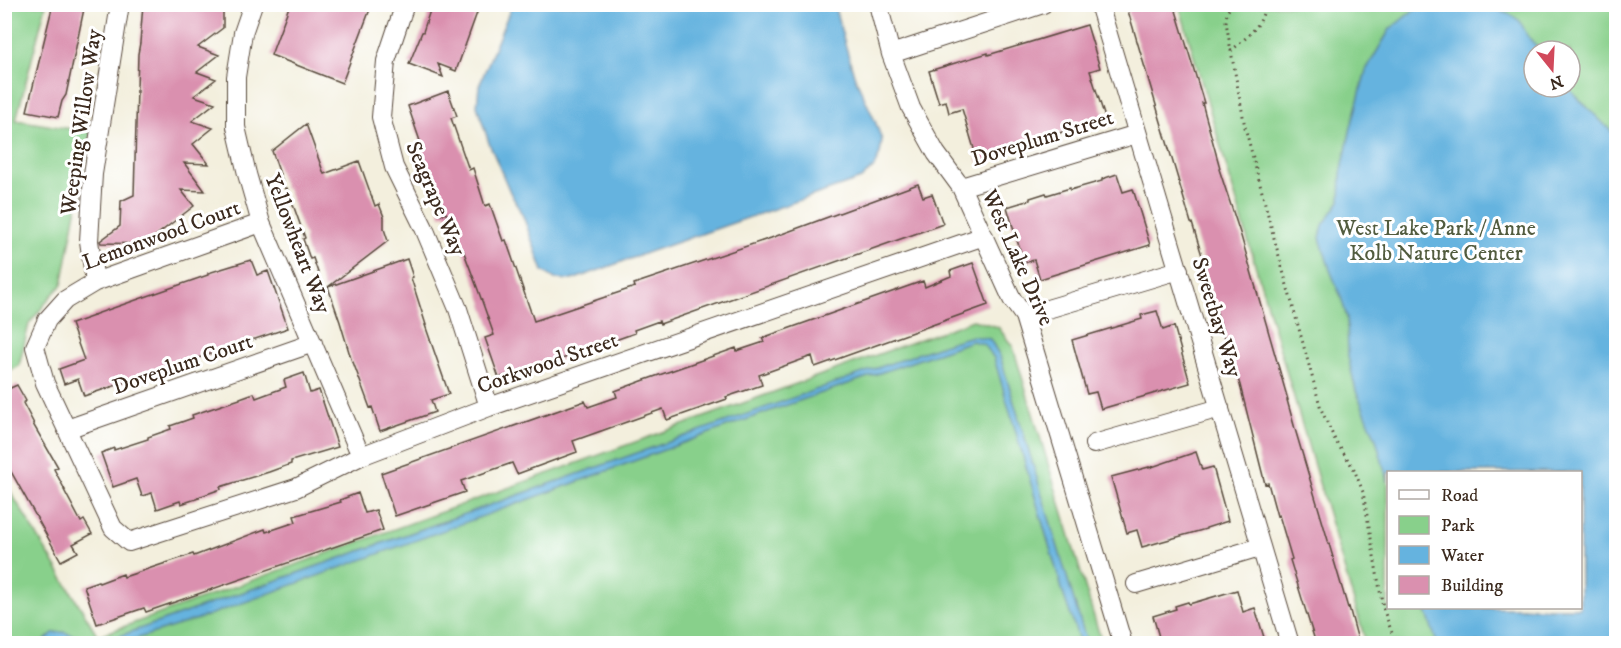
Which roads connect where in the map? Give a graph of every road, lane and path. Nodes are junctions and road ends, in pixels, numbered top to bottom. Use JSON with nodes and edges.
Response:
{"nodes":[{"id":1,"x":120,"y":4,"type":"edge"},
{"id":2,"x":253,"y":4,"type":"edge"},
{"id":3,"x":405,"y":4,"type":"edge"},
{"id":4,"x":878,"y":4,"type":"edge"},
{"id":5,"x":1043,"y":4,"type":"edge"},
{"id":6,"x":1099,"y":4,"type":"edge"},
{"id":7,"x":1232,"y":4,"type":"edge"},
{"id":8,"x":1264,"y":4,"type":"edge"},
{"id":9,"x":1231,"y":51,"type":"junction"},
{"id":10,"x":891,"y":54,"type":"junction"},
{"id":11,"x":1137,"y":134,"type":"junction"},
{"id":12,"x":961,"y":187,"type":"junction"},
{"id":13,"x":261,"y":223,"type":"junction"},
{"id":14,"x":984,"y":236,"type":"junction"},
{"id":15,"x":1179,"y":270,"type":"junction"},
{"id":16,"x":95,"y":282,"type":"junction"},
{"id":17,"x":1024,"y":316,"type":"junction"},
{"id":18,"x":313,"y":343,"type":"junction"},
{"id":19,"x":489,"y":407,"type":"junction"},
{"id":20,"x":1220,"y":408,"type":"junction"},
{"id":21,"x":67,"y":429,"type":"junction"},
{"id":22,"x":1094,"y":444,"type":"dead end"},
{"id":23,"x":361,"y":456,"type":"junction"},
{"id":24,"x":1260,"y":547,"type":"junction"},
{"id":25,"x":1136,"y":584,"type":"dead end"},
{"id":26,"x":1123,"y":644,"type":"edge"},
{"id":27,"x":1290,"y":644,"type":"edge"},
{"id":28,"x":1396,"y":644,"type":"edge"}],
"edges":[{"from":1,"to":16,"type":"street","name":"Weeping Willow Way"},
{"from":2,"to":13,"type":"street","name":"Yellowheart Way"},
{"from":3,"to":19,"type":"street","name":"Seagrape Way"},
{"from":4,"to":10,"type":"street","name":"West Lake Drive"},
{"from":5,"to":10,"type":"street"},
{"from":6,"to":11,"type":"street","name":"Sweetbay Way"},
{"from":7,"to":9,"type":"path"},
{"from":8,"to":9,"type":"path"},
{"from":9,"to":28,"type":"path"},
{"from":10,"to":12,"type":"street","name":"West Lake Drive"},
{"from":11,"to":12,"type":"street","name":"Doveplum Street"},
{"from":11,"to":15,"type":"street","name":"Sweetbay Way"},
{"from":12,"to":14,"type":"street","name":"West Lake Drive"},
{"from":13,"to":16,"type":"street","name":"Lemonwood Court"},
{"from":13,"to":18,"type":"street","name":"Yellowheart Way"},
{"from":14,"to":17,"type":"street","name":"West Lake Drive"},
{"from":14,"to":19,"type":"street","name":"Corkwood Street"},
{"from":15,"to":17,"type":"street"},
{"from":15,"to":20,"type":"street","name":"Sweetbay Way"},
{"from":16,"to":21,"type":"street","name":"Lemonwood Court"},
{"from":17,"to":26,"type":"street","name":"West Lake Drive"},
{"from":18,"to":21,"type":"street","name":"Doveplum Court"},
{"from":18,"to":23,"type":"street","name":"Yellowheart Way"},
{"from":19,"to":23,"type":"street","name":"Corkwood Street"},
{"from":20,"to":22,"type":"street"},
{"from":20,"to":24,"type":"street","name":"Sweetbay Way"},
{"from":21,"to":23,"type":"street","name":"Corkwood Street"},
{"from":24,"to":25,"type":"street"},
{"from":24,"to":27,"type":"street","name":"Sweetbay Way"}]}
